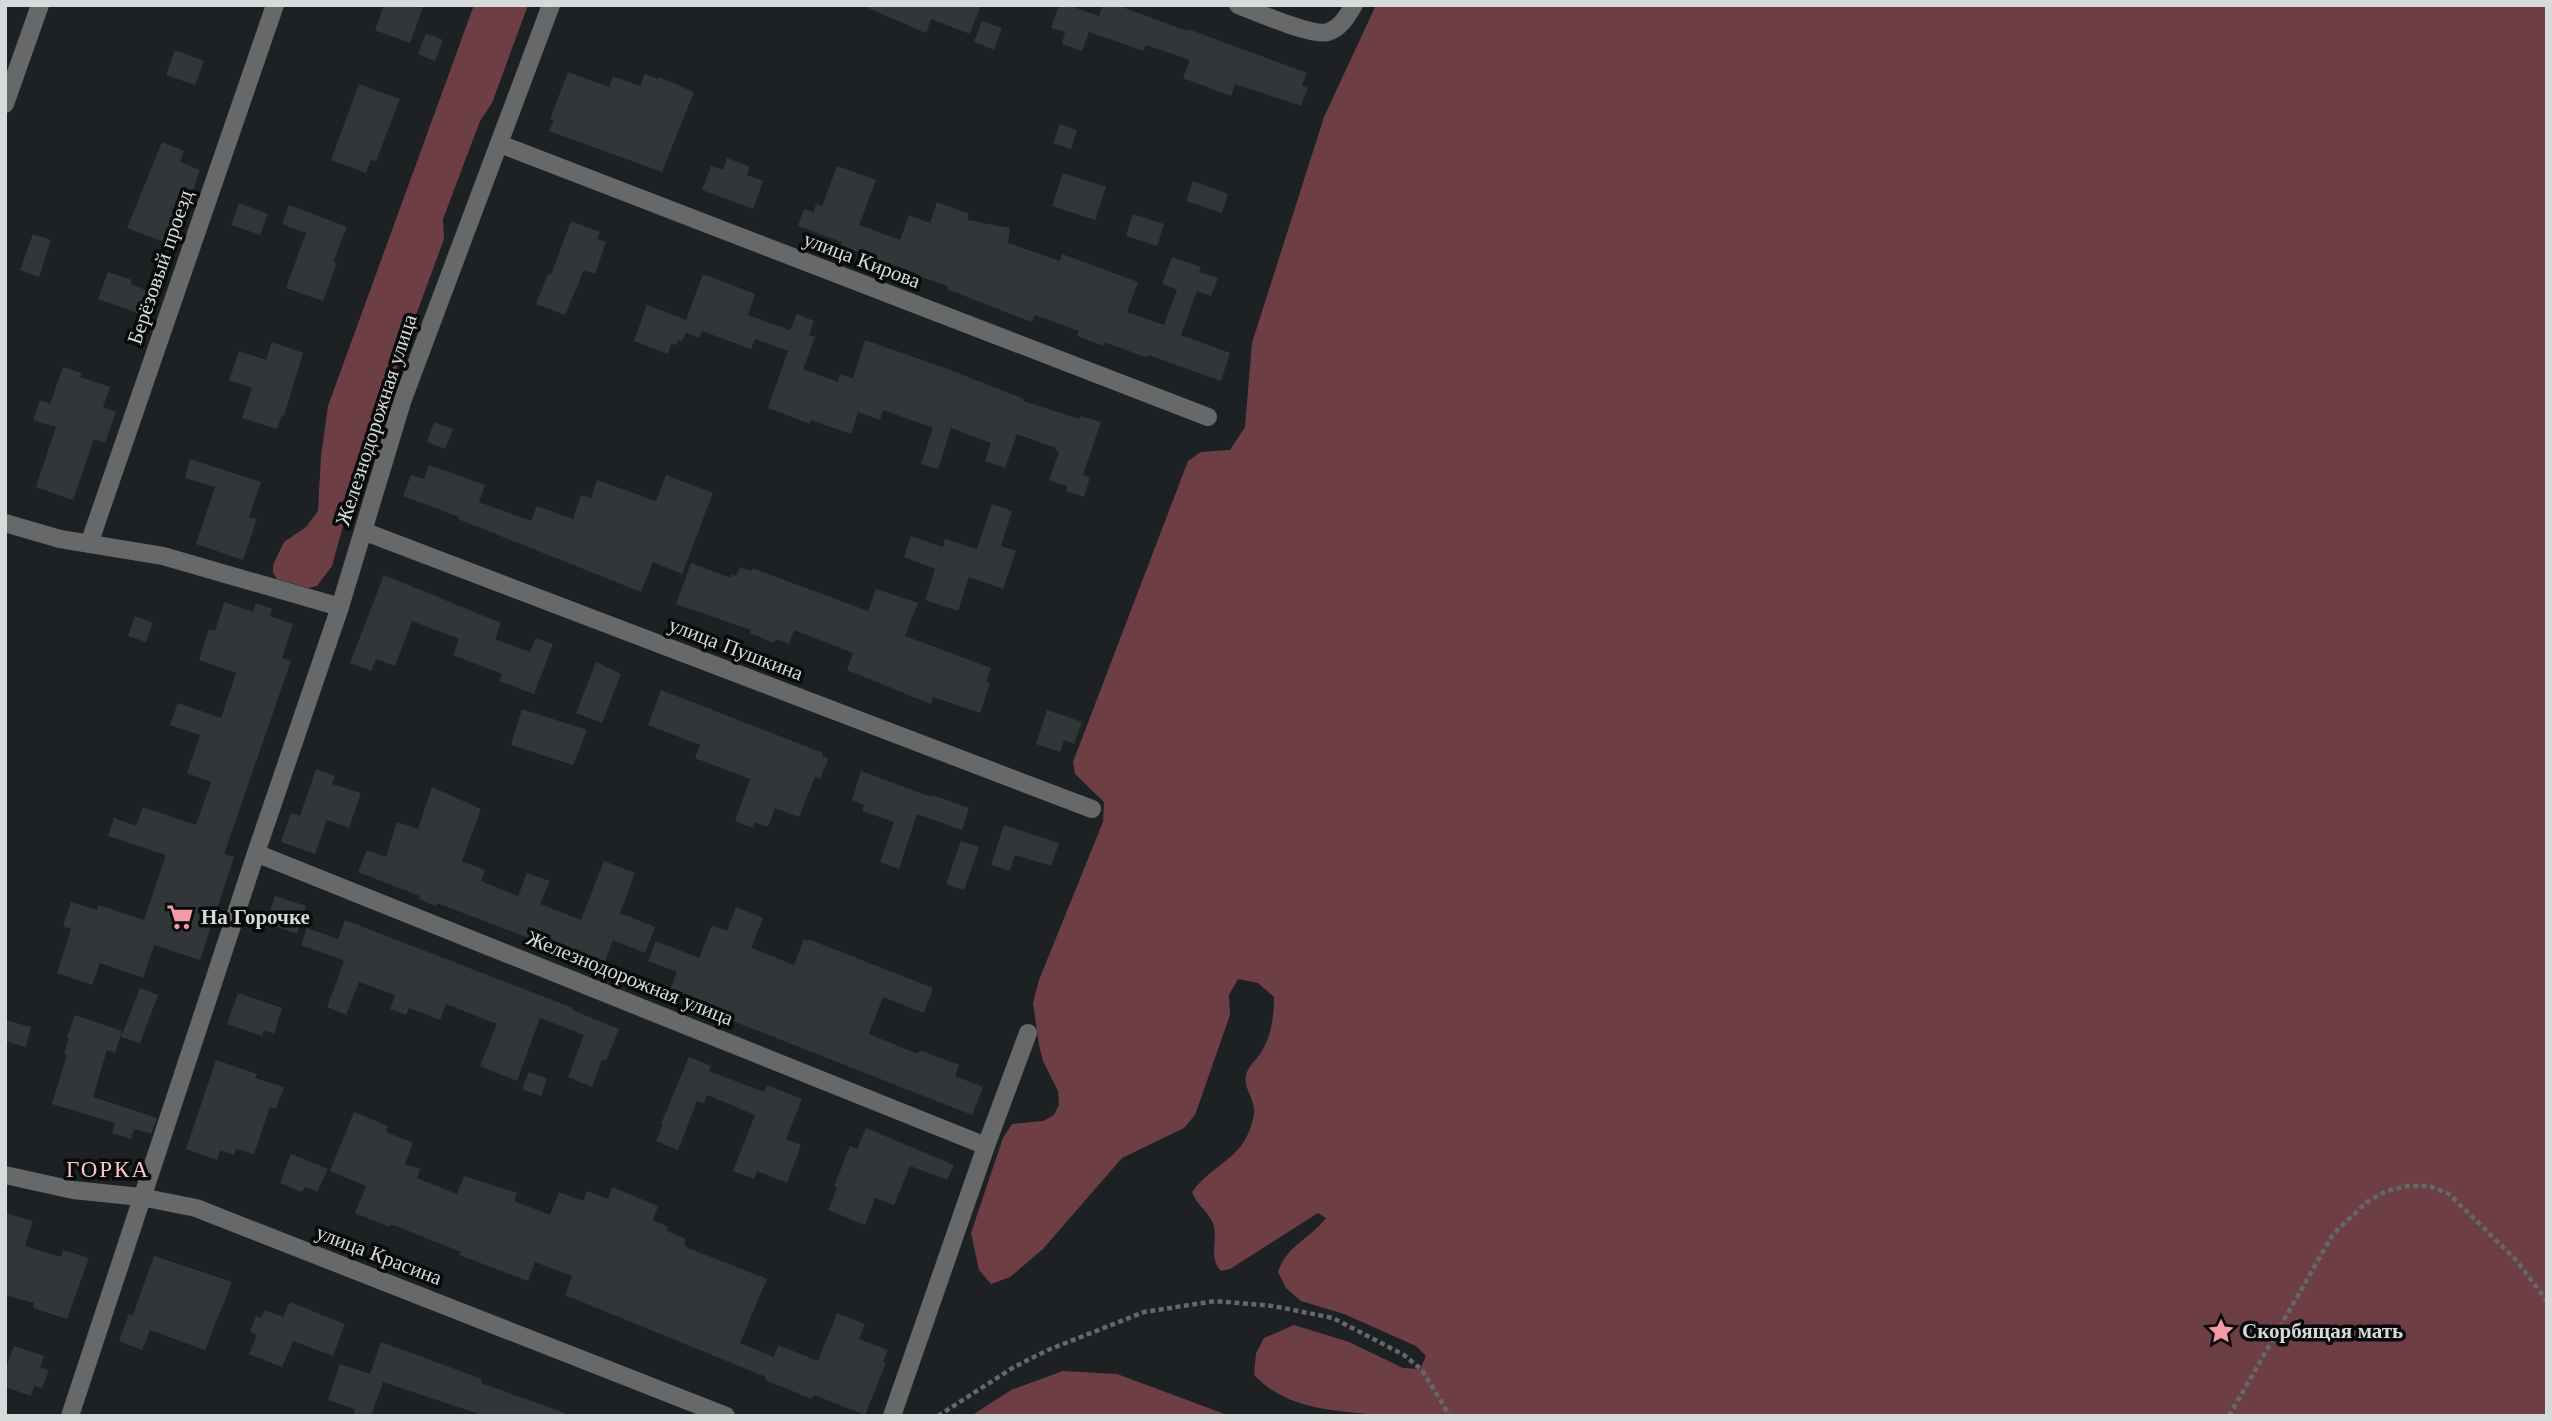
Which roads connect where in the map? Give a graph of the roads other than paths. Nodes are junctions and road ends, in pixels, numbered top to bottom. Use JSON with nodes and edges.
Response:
{"nodes":[{"id":1,"x":40,"y":5,"type":"edge"},
{"id":2,"x":275,"y":5,"type":"edge"},
{"id":3,"x":551,"y":5,"type":"edge"},
{"id":4,"x":1238,"y":5,"type":"edge"},
{"id":5,"x":1354,"y":5,"type":"edge"},
{"id":6,"x":5,"y":104,"type":"edge"},
{"id":7,"x":500,"y":144,"type":"junction"},
{"id":8,"x":1208,"y":417,"type":"dead end"},
{"id":9,"x":5,"y":523,"type":"edge"},
{"id":10,"x":363,"y":531,"type":"junction"},
{"id":11,"x":89,"y":544,"type":"junction"},
{"id":12,"x":340,"y":607,"type":"junction"},
{"id":13,"x":1092,"y":809,"type":"dead end"},
{"id":14,"x":256,"y":853,"type":"junction"},
{"id":15,"x":1028,"y":1033,"type":"dead end"},
{"id":16,"x":986,"y":1146,"type":"junction"},
{"id":17,"x":5,"y":1175,"type":"edge"},
{"id":18,"x":141,"y":1197,"type":"junction"},
{"id":19,"x":70,"y":1416,"type":"edge"},
{"id":20,"x":726,"y":1416,"type":"edge"},
{"id":21,"x":892,"y":1416,"type":"edge"}],
"edges":[{"from":1,"to":6,"type":"street"},
{"from":2,"to":11,"type":"street","name":"Берёзовый проезд"},
{"from":3,"to":7,"type":"street","name":"Железнодорожная улица"},
{"from":4,"to":5,"type":"street"},
{"from":7,"to":8,"type":"street","name":"улица Кирова"},
{"from":7,"to":10,"type":"street","name":"Железнодорожная улица"},
{"from":9,"to":11,"type":"street"},
{"from":10,"to":12,"type":"street","name":"Железнодорожная улица"},
{"from":10,"to":13,"type":"street","name":"улица Пушкина"},
{"from":11,"to":12,"type":"street"},
{"from":12,"to":14,"type":"street","name":"Железнодорожная улица"},
{"from":14,"to":16,"type":"street","name":"Железнодорожная улица"},
{"from":14,"to":18,"type":"street","name":"Железнодорожная улица"},
{"from":15,"to":16,"type":"street"},
{"from":16,"to":21,"type":"street"},
{"from":17,"to":18,"type":"street","name":"улица Красина"},
{"from":18,"to":19,"type":"street","name":"Железнодорожная улица"},
{"from":18,"to":20,"type":"street","name":"улица Красина"}]}
